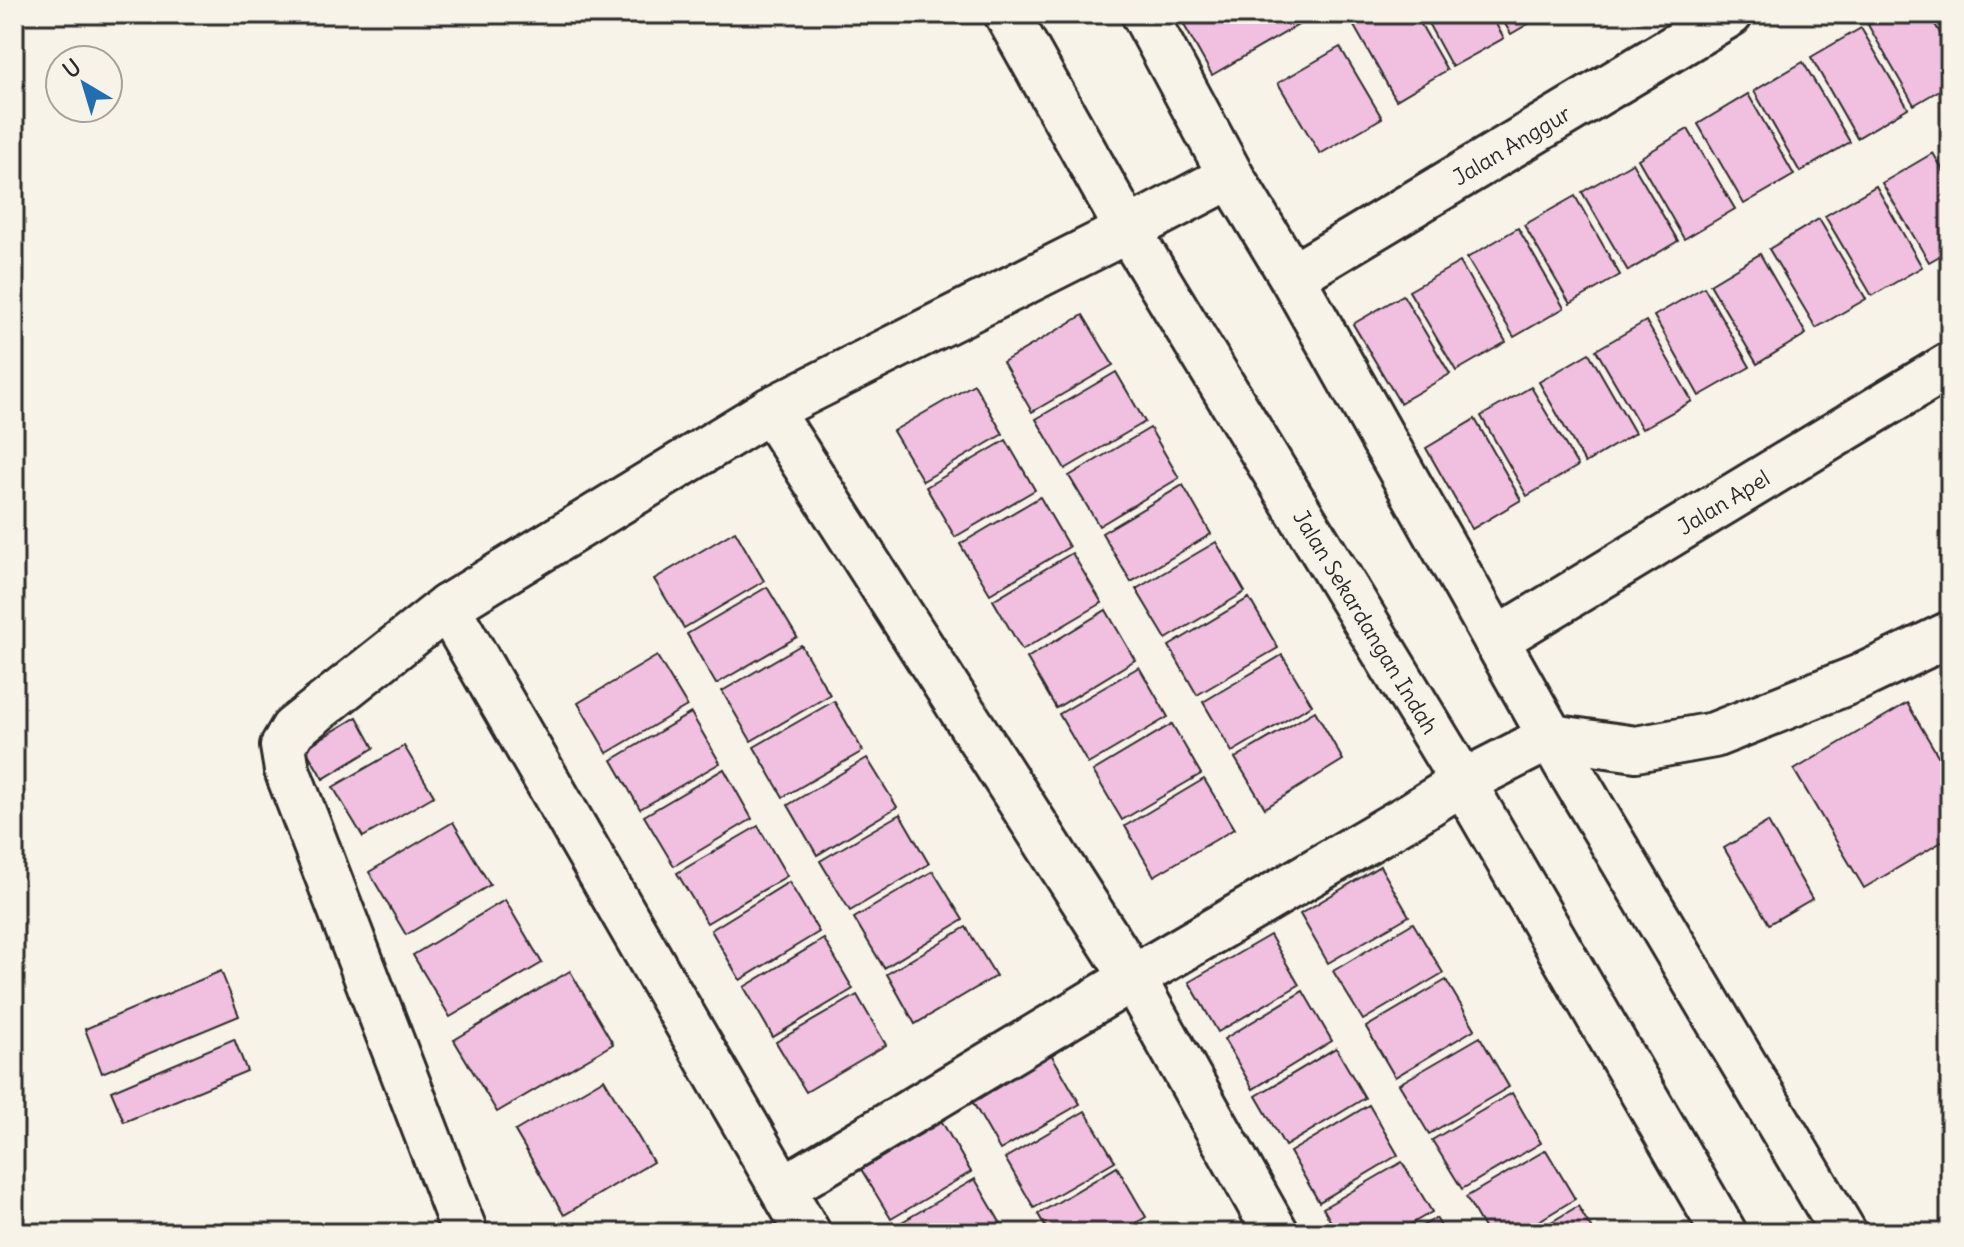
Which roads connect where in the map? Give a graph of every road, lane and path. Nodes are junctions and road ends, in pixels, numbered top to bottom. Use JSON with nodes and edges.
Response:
{"nodes":[{"id":1,"x":1007,"y":14,"type":"edge"},
{"id":2,"x":1144,"y":14,"type":"edge"},
{"id":3,"x":1730,"y":14,"type":"edge"},
{"id":4,"x":1231,"y":176,"type":"junction"},
{"id":5,"x":1128,"y":230,"type":"junction"},
{"id":6,"x":1292,"y":277,"type":"junction"},
{"id":7,"x":1950,"y":365,"type":"edge"},
{"id":8,"x":770,"y":410,"type":"junction"},
{"id":9,"x":447,"y":607,"type":"junction"},
{"id":10,"x":1950,"y":634,"type":"edge"},
{"id":11,"x":1496,"y":640,"type":"junction"},
{"id":12,"x":1551,"y":737,"type":"junction"},
{"id":13,"x":1463,"y":782,"type":"junction"},
{"id":14,"x":1133,"y":978,"type":"junction"},
{"id":15,"x":784,"y":1188,"type":"junction"},
{"id":16,"x":465,"y":1233,"type":"edge"},
{"id":17,"x":808,"y":1233,"type":"edge"},
{"id":18,"x":1276,"y":1233,"type":"edge"},
{"id":19,"x":1724,"y":1233,"type":"edge"},
{"id":20,"x":1844,"y":1233,"type":"edge"}],
"edges":[{"from":1,"to":5,"type":"street","name":"Jalan Sekardangan Indah"},
{"from":2,"to":4,"type":"street"},
{"from":3,"to":6,"type":"street","name":"Jalan Anggur"},
{"from":4,"to":5,"type":"street"},
{"from":4,"to":6,"type":"street"},
{"from":5,"to":8,"type":"street"},
{"from":5,"to":13,"type":"street","name":"Jalan Sekardangan Indah"},
{"from":6,"to":11,"type":"street"},
{"from":7,"to":11,"type":"street","name":"Jalan Apel"},
{"from":8,"to":9,"type":"street"},
{"from":8,"to":14,"type":"street"},
{"from":9,"to":15,"type":"street"},
{"from":9,"to":16,"type":"street"},
{"from":10,"to":12,"type":"street"},
{"from":11,"to":12,"type":"street"},
{"from":12,"to":13,"type":"street"},
{"from":12,"to":20,"type":"street"},
{"from":13,"to":14,"type":"street"},
{"from":13,"to":19,"type":"street","name":"Jalan Sekardangan Indah"},
{"from":14,"to":15,"type":"street"},
{"from":14,"to":18,"type":"street"},
{"from":15,"to":17,"type":"street"}]}
